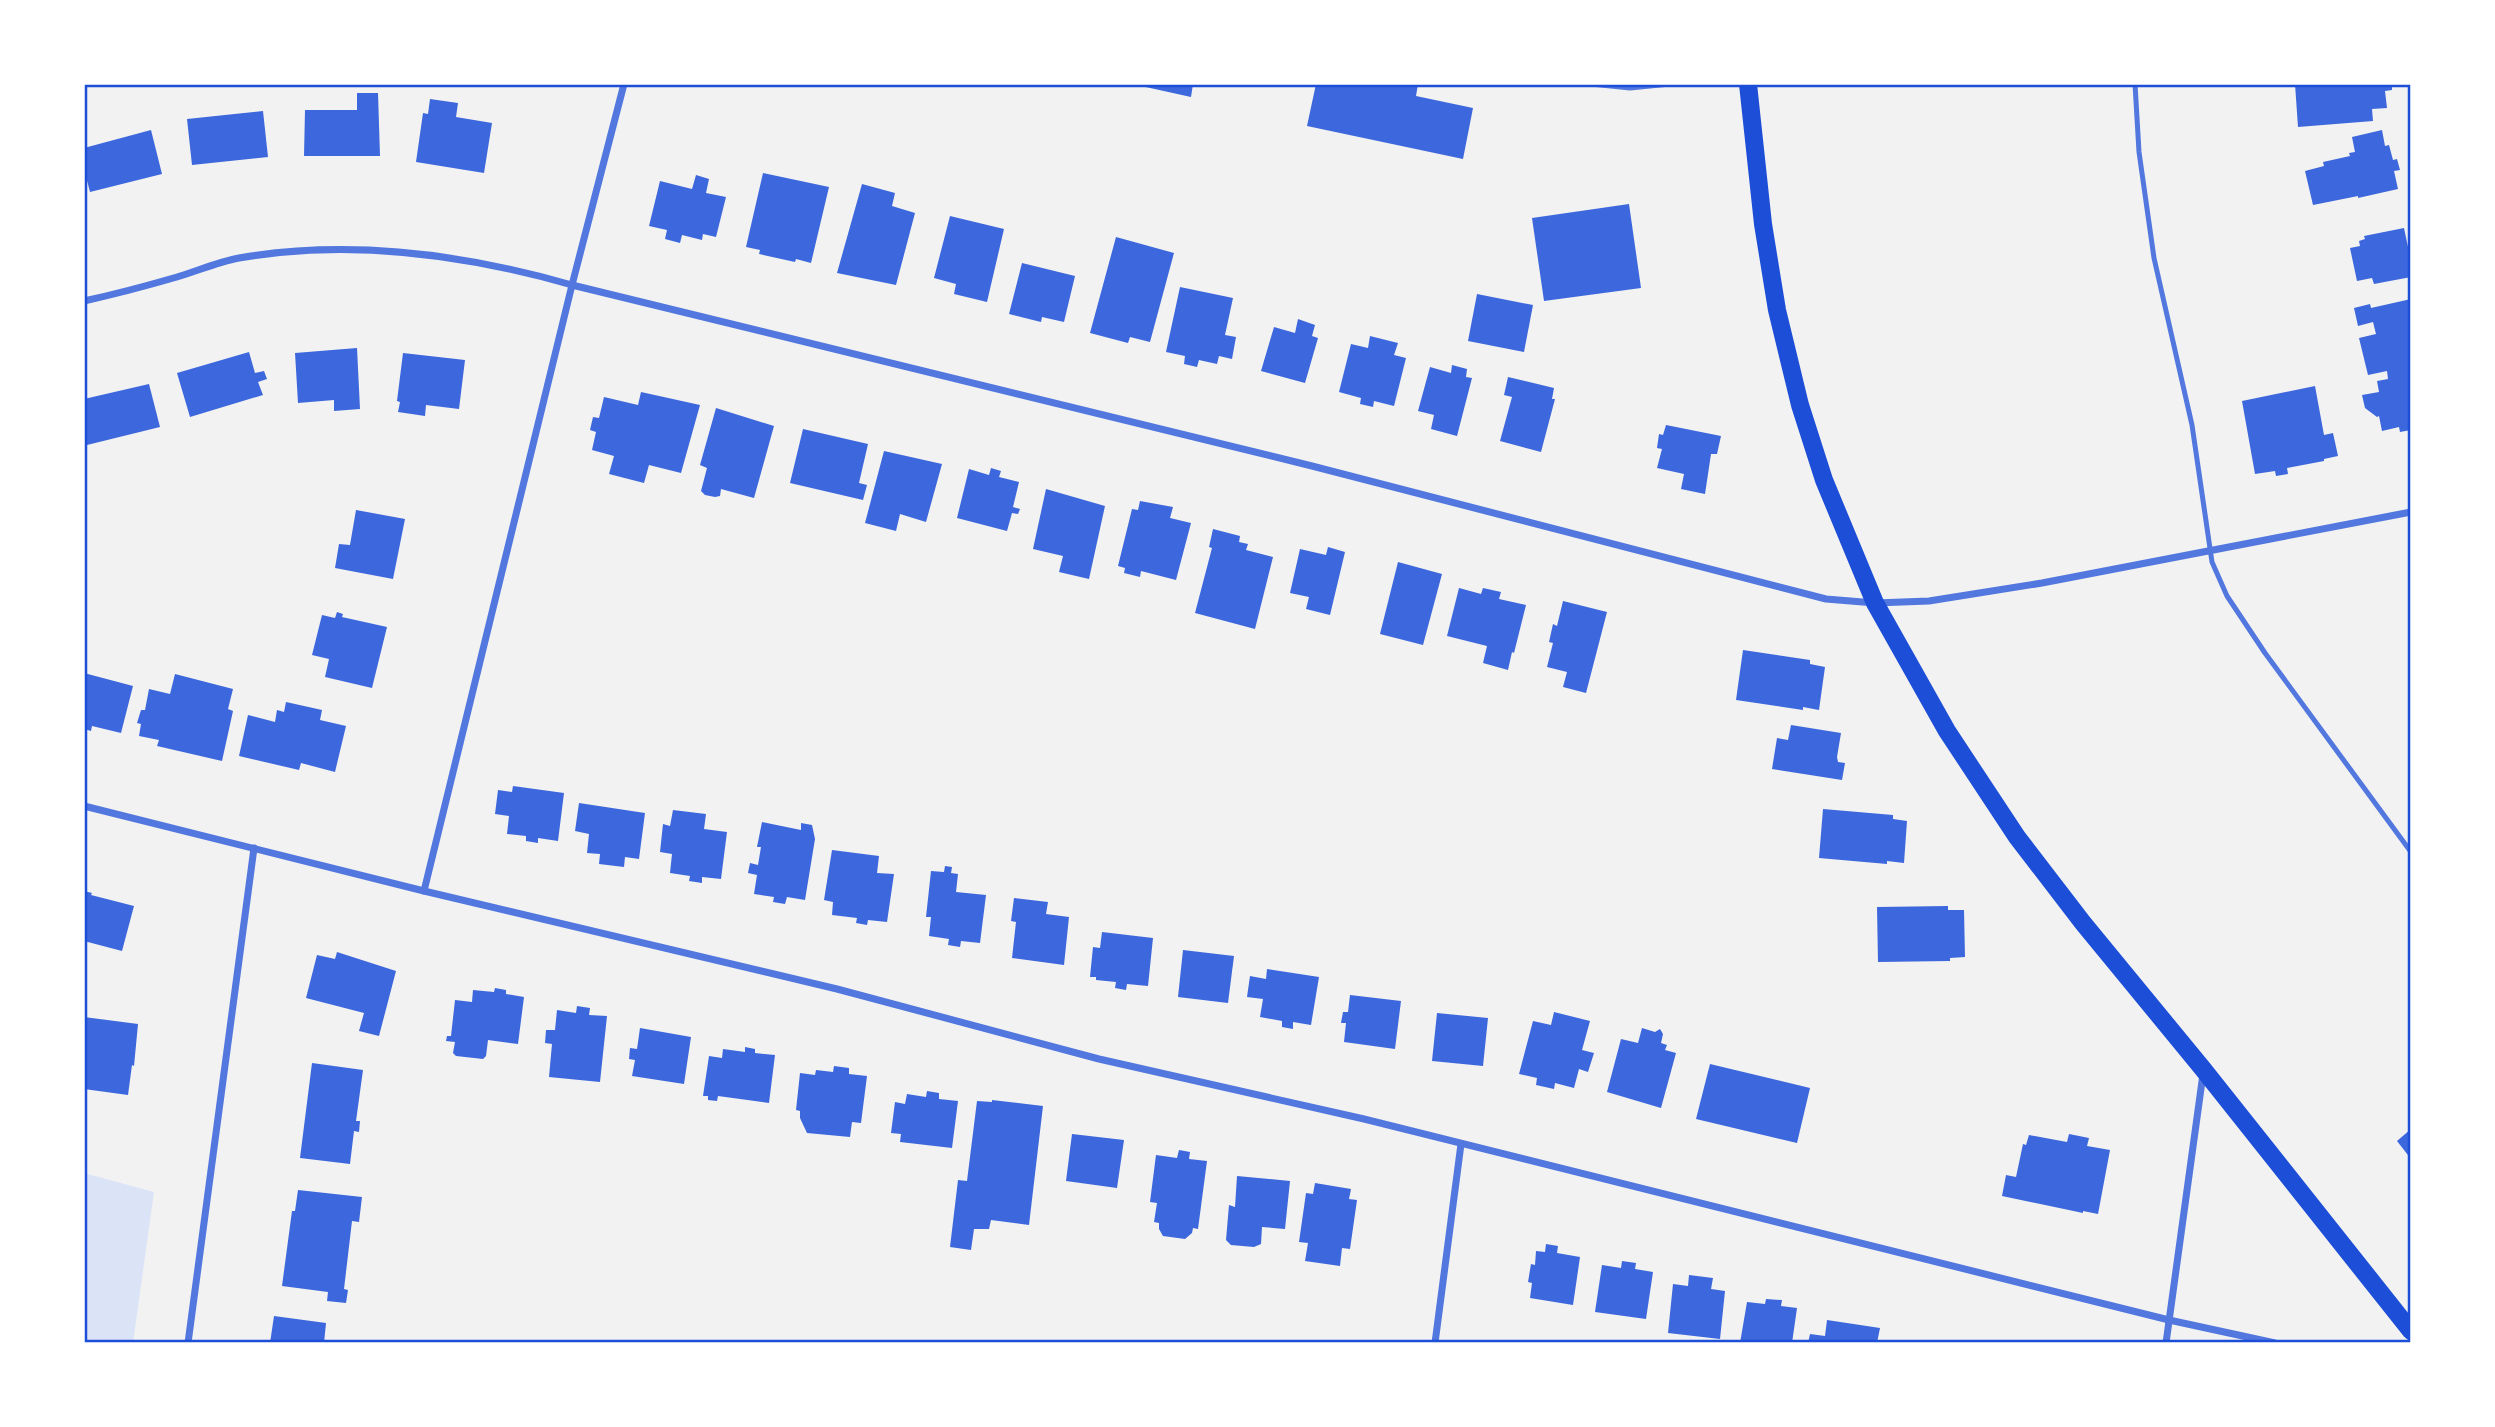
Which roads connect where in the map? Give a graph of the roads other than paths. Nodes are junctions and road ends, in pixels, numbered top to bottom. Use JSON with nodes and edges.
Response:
{"nodes":[{"id":1,"x":624,"y":84,"type":"edge"},
{"id":2,"x":1591,"y":84,"type":"edge"},
{"id":3,"x":1670,"y":84,"type":"edge"},
{"id":4,"x":1748,"y":84,"type":"edge"},
{"id":5,"x":2135,"y":84,"type":"edge"},
{"id":6,"x":572,"y":285,"type":"junction"},
{"id":7,"x":84,"y":301,"type":"edge"},
{"id":8,"x":2411,"y":512,"type":"edge"},
{"id":9,"x":2210,"y":551,"type":"junction"},
{"id":10,"x":1875,"y":603,"type":"junction"},
{"id":11,"x":84,"y":806,"type":"edge"},
{"id":12,"x":254,"y":849,"type":"junction"},
{"id":13,"x":2411,"y":852,"type":"edge"},
{"id":14,"x":424,"y":891,"type":"junction"},
{"id":15,"x":2203,"y":1069,"type":"junction"},
{"id":16,"x":1461,"y":1144,"type":"junction"},
{"id":17,"x":2169,"y":1320,"type":"junction"},
{"id":18,"x":2411,"y":1331,"type":"edge"},
{"id":19,"x":188,"y":1343,"type":"edge"},
{"id":20,"x":1435,"y":1343,"type":"edge"},
{"id":21,"x":2166,"y":1343,"type":"edge"},
{"id":22,"x":2275,"y":1343,"type":"edge"}],
"edges":[{"from":1,"to":6,"type":"street"},
{"from":2,"to":3,"type":"lane"},
{"from":4,"to":10,"type":"main road"},
{"from":5,"to":9,"type":"lane"},
{"from":6,"to":7,"type":"street"},
{"from":6,"to":10,"type":"street"},
{"from":6,"to":14,"type":"street"},
{"from":8,"to":9,"type":"street"},
{"from":9,"to":10,"type":"street"},
{"from":9,"to":13,"type":"lane"},
{"from":10,"to":15,"type":"main road"},
{"from":11,"to":12,"type":"street"},
{"from":12,"to":14,"type":"street"},
{"from":12,"to":19,"type":"street"},
{"from":14,"to":16,"type":"street"},
{"from":15,"to":17,"type":"street"},
{"from":15,"to":18,"type":"main road"},
{"from":16,"to":17,"type":"street"},
{"from":16,"to":20,"type":"street"},
{"from":17,"to":21,"type":"street"},
{"from":17,"to":22,"type":"street"}]}
